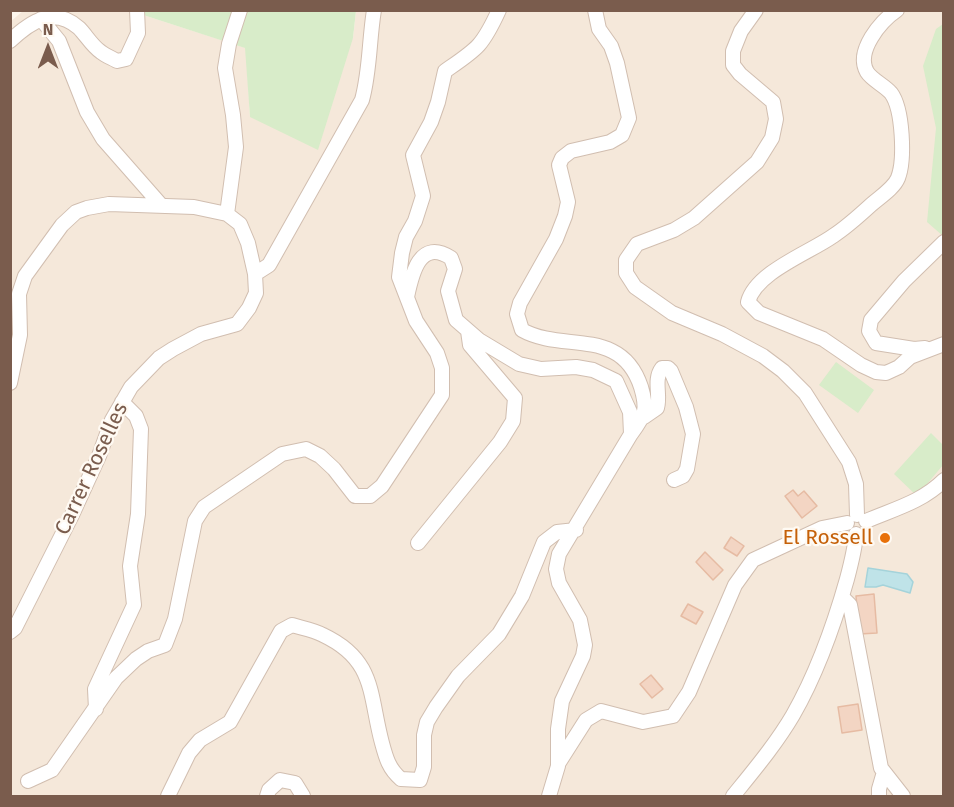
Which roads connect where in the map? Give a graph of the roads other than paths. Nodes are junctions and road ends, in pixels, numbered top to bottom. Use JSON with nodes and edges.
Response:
{"nodes":[{"id":1,"x":137,"y":10,"type":"edge"},
{"id":2,"x":240,"y":10,"type":"edge"},
{"id":3,"x":374,"y":10,"type":"edge"},
{"id":4,"x":499,"y":10,"type":"edge"},
{"id":5,"x":595,"y":10,"type":"edge"},
{"id":6,"x":756,"y":10,"type":"edge"},
{"id":7,"x":897,"y":10,"type":"edge"},
{"id":8,"x":41,"y":19,"type":"junction"},
{"id":9,"x":10,"y":41,"type":"edge"},
{"id":10,"x":161,"y":205,"type":"junction"},
{"id":11,"x":227,"y":214,"type":"junction"},
{"id":12,"x":944,"y":242,"type":"edge"},
{"id":13,"x":255,"y":274,"type":"junction"},
{"id":14,"x":407,"y":299,"type":"junction"},
{"id":15,"x":468,"y":331,"type":"junction"},
{"id":16,"x":940,"y":345,"type":"edge"},
{"id":17,"x":10,"y":383,"type":"edge"},
{"id":18,"x":122,"y":402,"type":"junction"},
{"id":19,"x":644,"y":417,"type":"junction"},
{"id":20,"x":632,"y":434,"type":"junction"},
{"id":21,"x":674,"y":480,"type":"dead end"},
{"id":22,"x":944,"y":480,"type":"edge"},
{"id":23,"x":857,"y":523,"type":"junction"},
{"id":24,"x":576,"y":530,"type":"junction"},
{"id":25,"x":418,"y":543,"type":"dead end"},
{"id":26,"x":842,"y":597,"type":"junction"},
{"id":27,"x":10,"y":632,"type":"edge"},
{"id":28,"x":96,"y":709,"type":"junction"},
{"id":29,"x":558,"y":764,"type":"junction"},
{"id":30,"x":884,"y":772,"type":"junction"},
{"id":31,"x":28,"y":781,"type":"dead end"},
{"id":32,"x":168,"y":796,"type":"edge"},
{"id":33,"x":267,"y":796,"type":"edge"},
{"id":34,"x":303,"y":796,"type":"edge"},
{"id":35,"x":549,"y":796,"type":"edge"},
{"id":36,"x":733,"y":796,"type":"edge"},
{"id":37,"x":879,"y":796,"type":"edge"},
{"id":38,"x":903,"y":796,"type":"edge"}],
"edges":[{"from":1,"to":8,"type":"street"},
{"from":2,"to":11,"type":"street"},
{"from":3,"to":13,"type":"street"},
{"from":4,"to":14,"type":"street"},
{"from":5,"to":19,"type":"street"},
{"from":6,"to":23,"type":"street"},
{"from":7,"to":16,"type":"street"},
{"from":8,"to":9,"type":"street"},
{"from":8,"to":10,"type":"street"},
{"from":10,"to":11,"type":"street"},
{"from":10,"to":17,"type":"street"},
{"from":11,"to":13,"type":"street","name":"Carrer Roselles"},
{"from":12,"to":16,"type":"street"},
{"from":13,"to":18,"type":"street","name":"Carrer Roselles"},
{"from":14,"to":15,"type":"street"},
{"from":14,"to":28,"type":"street"},
{"from":15,"to":20,"type":"street"},
{"from":15,"to":25,"type":"street"},
{"from":18,"to":27,"type":"street","name":"Carrer Roselles"},
{"from":18,"to":28,"type":"street"},
{"from":19,"to":20,"type":"street"},
{"from":19,"to":21,"type":"street"},
{"from":20,"to":24,"type":"street"},
{"from":22,"to":23,"type":"street"},
{"from":23,"to":26,"type":"street"},
{"from":23,"to":29,"type":"street"},
{"from":24,"to":29,"type":"street"},
{"from":24,"to":32,"type":"street"},
{"from":26,"to":30,"type":"street"},
{"from":26,"to":36,"type":"street"},
{"from":28,"to":31,"type":"street"},
{"from":29,"to":35,"type":"street"},
{"from":30,"to":37,"type":"street"},
{"from":30,"to":38,"type":"street"},
{"from":33,"to":34,"type":"street"}]}
